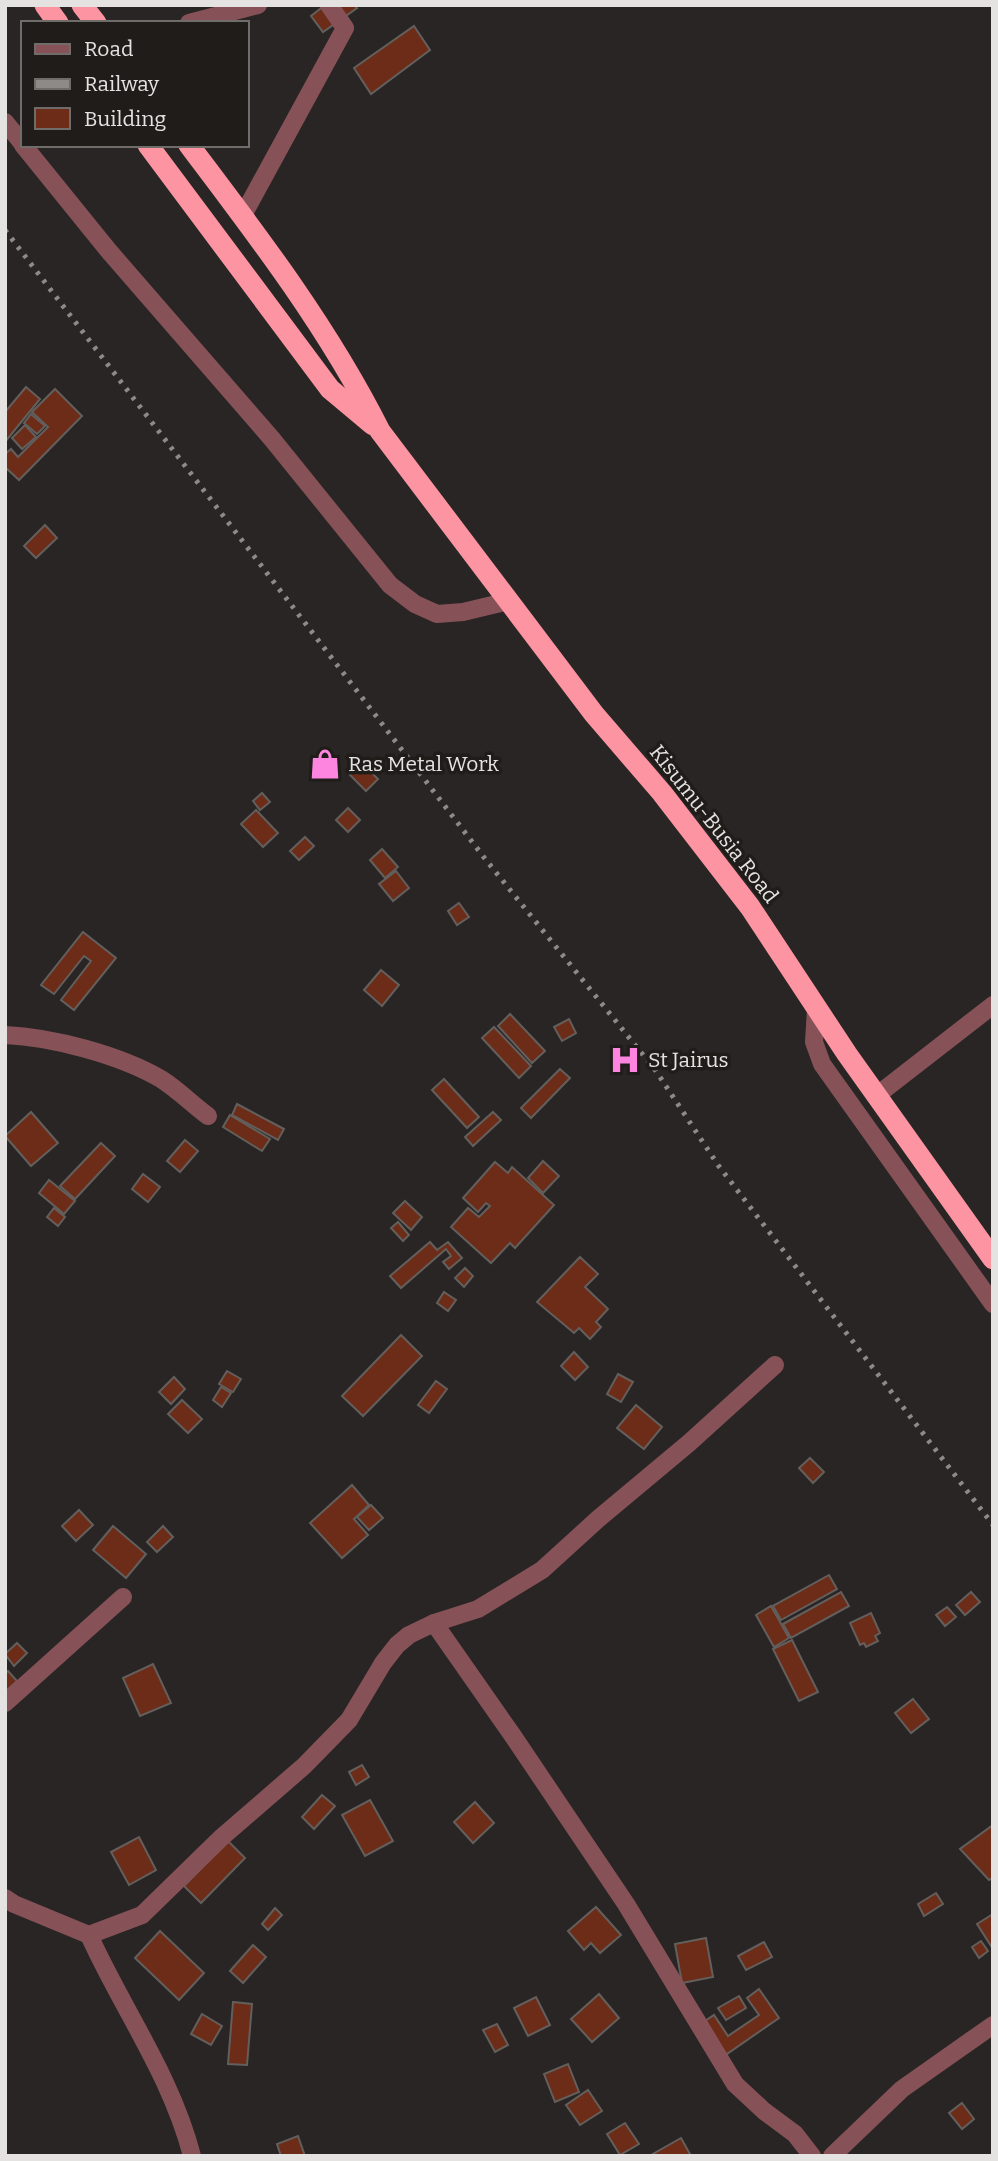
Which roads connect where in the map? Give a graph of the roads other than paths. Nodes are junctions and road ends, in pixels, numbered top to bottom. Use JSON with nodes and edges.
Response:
{"nodes":[{"id":1,"x":46,"y":5,"type":"edge"},
{"id":2,"x":82,"y":5,"type":"edge"},
{"id":3,"x":258,"y":5,"type":"edge"},
{"id":4,"x":330,"y":5,"type":"edge"},
{"id":5,"x":57,"y":21,"type":"edge"},
{"id":6,"x":94,"y":21,"type":"edge"},
{"id":7,"x":197,"y":21,"type":"edge"},
{"id":8,"x":5,"y":122,"type":"edge"},
{"id":9,"x":21,"y":142,"type":"edge"},
{"id":10,"x":25,"y":147,"type":"edge"},
{"id":11,"x":149,"y":147,"type":"edge"},
{"id":12,"x":190,"y":147,"type":"edge"},
{"id":13,"x":242,"y":218,"type":"junction"},
{"id":14,"x":380,"y":431,"type":"junction"},
{"id":15,"x":509,"y":601,"type":"junction"},
{"id":16,"x":993,"y":1005,"type":"edge"},
{"id":17,"x":816,"y":1009,"type":"junction"},
{"id":18,"x":5,"y":1035,"type":"edge"},
{"id":19,"x":876,"y":1096,"type":"junction"},
{"id":20,"x":208,"y":1116,"type":"dead end"},
{"id":21,"x":993,"y":1259,"type":"edge"},
{"id":22,"x":993,"y":1304,"type":"edge"},
{"id":23,"x":775,"y":1365,"type":"dead end"},
{"id":24,"x":123,"y":1597,"type":"dead end"},
{"id":25,"x":434,"y":1623,"type":"junction"},
{"id":26,"x":5,"y":1703,"type":"edge"},
{"id":27,"x":5,"y":1898,"type":"edge"},
{"id":28,"x":89,"y":1935,"type":"junction"},
{"id":29,"x":993,"y":2025,"type":"edge"},
{"id":30,"x":192,"y":2156,"type":"edge"},
{"id":31,"x":812,"y":2156,"type":"edge"},
{"id":32,"x":832,"y":2156,"type":"edge"}],
"edges":[{"from":1,"to":5,"type":"highway"},
{"from":2,"to":6,"type":"highway"},
{"from":3,"to":7,"type":"street"},
{"from":4,"to":13,"type":"street"},
{"from":8,"to":9,"type":"street"},
{"from":10,"to":15,"type":"street"},
{"from":11,"to":14,"type":"highway"},
{"from":12,"to":13,"type":"highway"},
{"from":13,"to":14,"type":"highway"},
{"from":14,"to":15,"type":"highway","name":"Kisumu-Busia Road"},
{"from":15,"to":17,"type":"highway","name":"Kisumu-Busia Road"},
{"from":16,"to":19,"type":"street"},
{"from":17,"to":19,"type":"highway","name":"Kisumu-Busia Road"},
{"from":17,"to":22,"type":"street"},
{"from":18,"to":20,"type":"street"},
{"from":19,"to":21,"type":"highway","name":"Kisumu-Busia Road"},
{"from":23,"to":25,"type":"street"},
{"from":24,"to":26,"type":"street"},
{"from":25,"to":28,"type":"street"},
{"from":25,"to":31,"type":"street"},
{"from":27,"to":28,"type":"street"},
{"from":28,"to":30,"type":"street"},
{"from":29,"to":32,"type":"street"}]}
